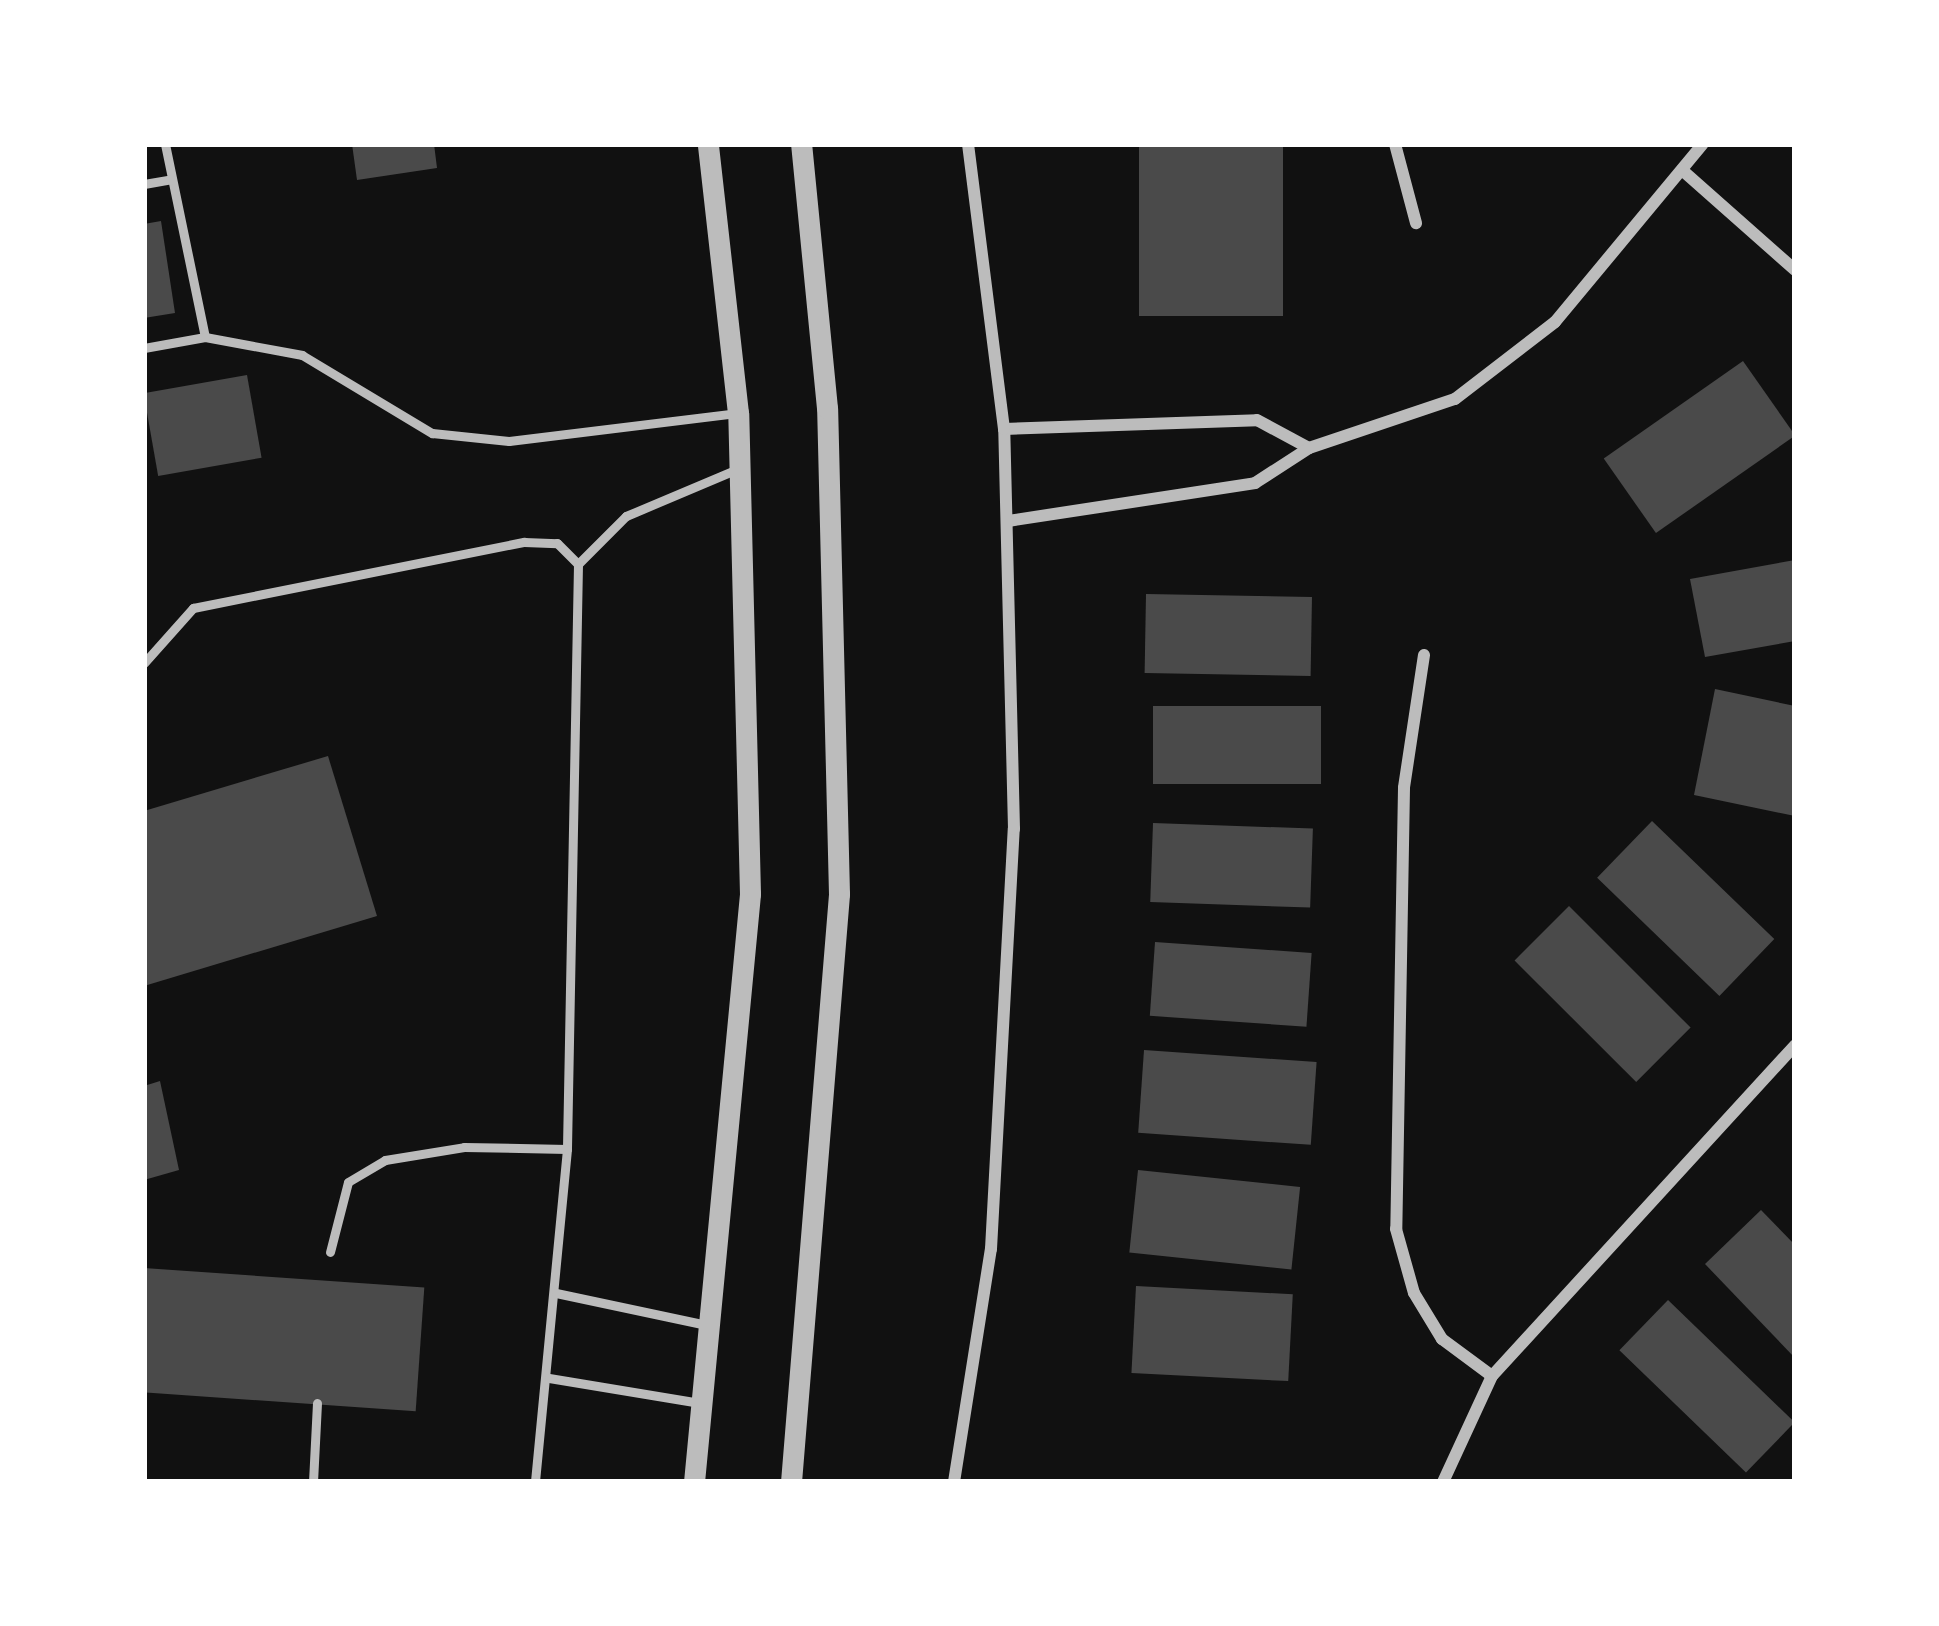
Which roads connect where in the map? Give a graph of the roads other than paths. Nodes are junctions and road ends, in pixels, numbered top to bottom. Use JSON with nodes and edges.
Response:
{"nodes":[{"id":1,"x":164,"y":144,"type":"edge"},
{"id":2,"x":708,"y":144,"type":"edge"},
{"id":3,"x":800,"y":144,"type":"edge"},
{"id":4,"x":968,"y":144,"type":"edge"},
{"id":5,"x":1395,"y":144,"type":"edge"},
{"id":6,"x":1703,"y":144,"type":"edge"},
{"id":7,"x":1682,"y":170,"type":"junction"},
{"id":8,"x":172,"y":179,"type":"junction"},
{"id":9,"x":144,"y":184,"type":"edge"},
{"id":10,"x":1416,"y":224,"type":"dead end"},
{"id":11,"x":1795,"y":270,"type":"edge"},
{"id":12,"x":206,"y":337,"type":"junction"},
{"id":13,"x":144,"y":348,"type":"edge"},
{"id":14,"x":738,"y":413,"type":"junction"},
{"id":15,"x":1004,"y":429,"type":"junction"},
{"id":16,"x":1309,"y":448,"type":"junction"},
{"id":17,"x":738,"y":469,"type":"junction"},
{"id":18,"x":1008,"y":521,"type":"junction"},
{"id":19,"x":578,"y":564,"type":"junction"},
{"id":20,"x":1424,"y":655,"type":"dead end"},
{"id":21,"x":144,"y":662,"type":"edge"},
{"id":22,"x":1795,"y":1045,"type":"edge"},
{"id":23,"x":567,"y":1149,"type":"junction"},
{"id":24,"x":330,"y":1252,"type":"dead end"},
{"id":25,"x":556,"y":1293,"type":"junction"},
{"id":26,"x":712,"y":1326,"type":"junction"},
{"id":27,"x":1492,"y":1376,"type":"junction"},
{"id":28,"x":549,"y":1378,"type":"junction"},
{"id":29,"x":317,"y":1403,"type":"dead end"},
{"id":30,"x":705,"y":1404,"type":"junction"},
{"id":31,"x":313,"y":1482,"type":"edge"},
{"id":32,"x":535,"y":1482,"type":"edge"},
{"id":33,"x":694,"y":1482,"type":"edge"},
{"id":34,"x":791,"y":1482,"type":"edge"},
{"id":35,"x":954,"y":1482,"type":"edge"},
{"id":36,"x":1443,"y":1482,"type":"edge"}],
"edges":[{"from":1,"to":8,"type":"lane"},
{"from":2,"to":14,"type":"street"},
{"from":3,"to":34,"type":"street"},
{"from":4,"to":15,"type":"street"},
{"from":5,"to":10,"type":"street"},
{"from":6,"to":7,"type":"street"},
{"from":7,"to":11,"type":"street"},
{"from":7,"to":16,"type":"street"},
{"from":8,"to":9,"type":"lane"},
{"from":8,"to":12,"type":"lane"},
{"from":12,"to":13,"type":"lane"},
{"from":12,"to":14,"type":"lane"},
{"from":14,"to":17,"type":"street"},
{"from":15,"to":16,"type":"street"},
{"from":15,"to":18,"type":"street"},
{"from":16,"to":18,"type":"street"},
{"from":17,"to":19,"type":"lane"},
{"from":17,"to":26,"type":"street"},
{"from":18,"to":35,"type":"street"},
{"from":19,"to":21,"type":"lane"},
{"from":19,"to":23,"type":"lane"},
{"from":20,"to":27,"type":"street"},
{"from":22,"to":27,"type":"street"},
{"from":23,"to":24,"type":"lane"},
{"from":23,"to":25,"type":"lane"},
{"from":25,"to":26,"type":"lane"},
{"from":25,"to":28,"type":"lane"},
{"from":26,"to":30,"type":"street"},
{"from":27,"to":36,"type":"street"},
{"from":28,"to":30,"type":"lane"},
{"from":28,"to":32,"type":"lane"},
{"from":29,"to":31,"type":"lane"},
{"from":30,"to":33,"type":"street"}]}
